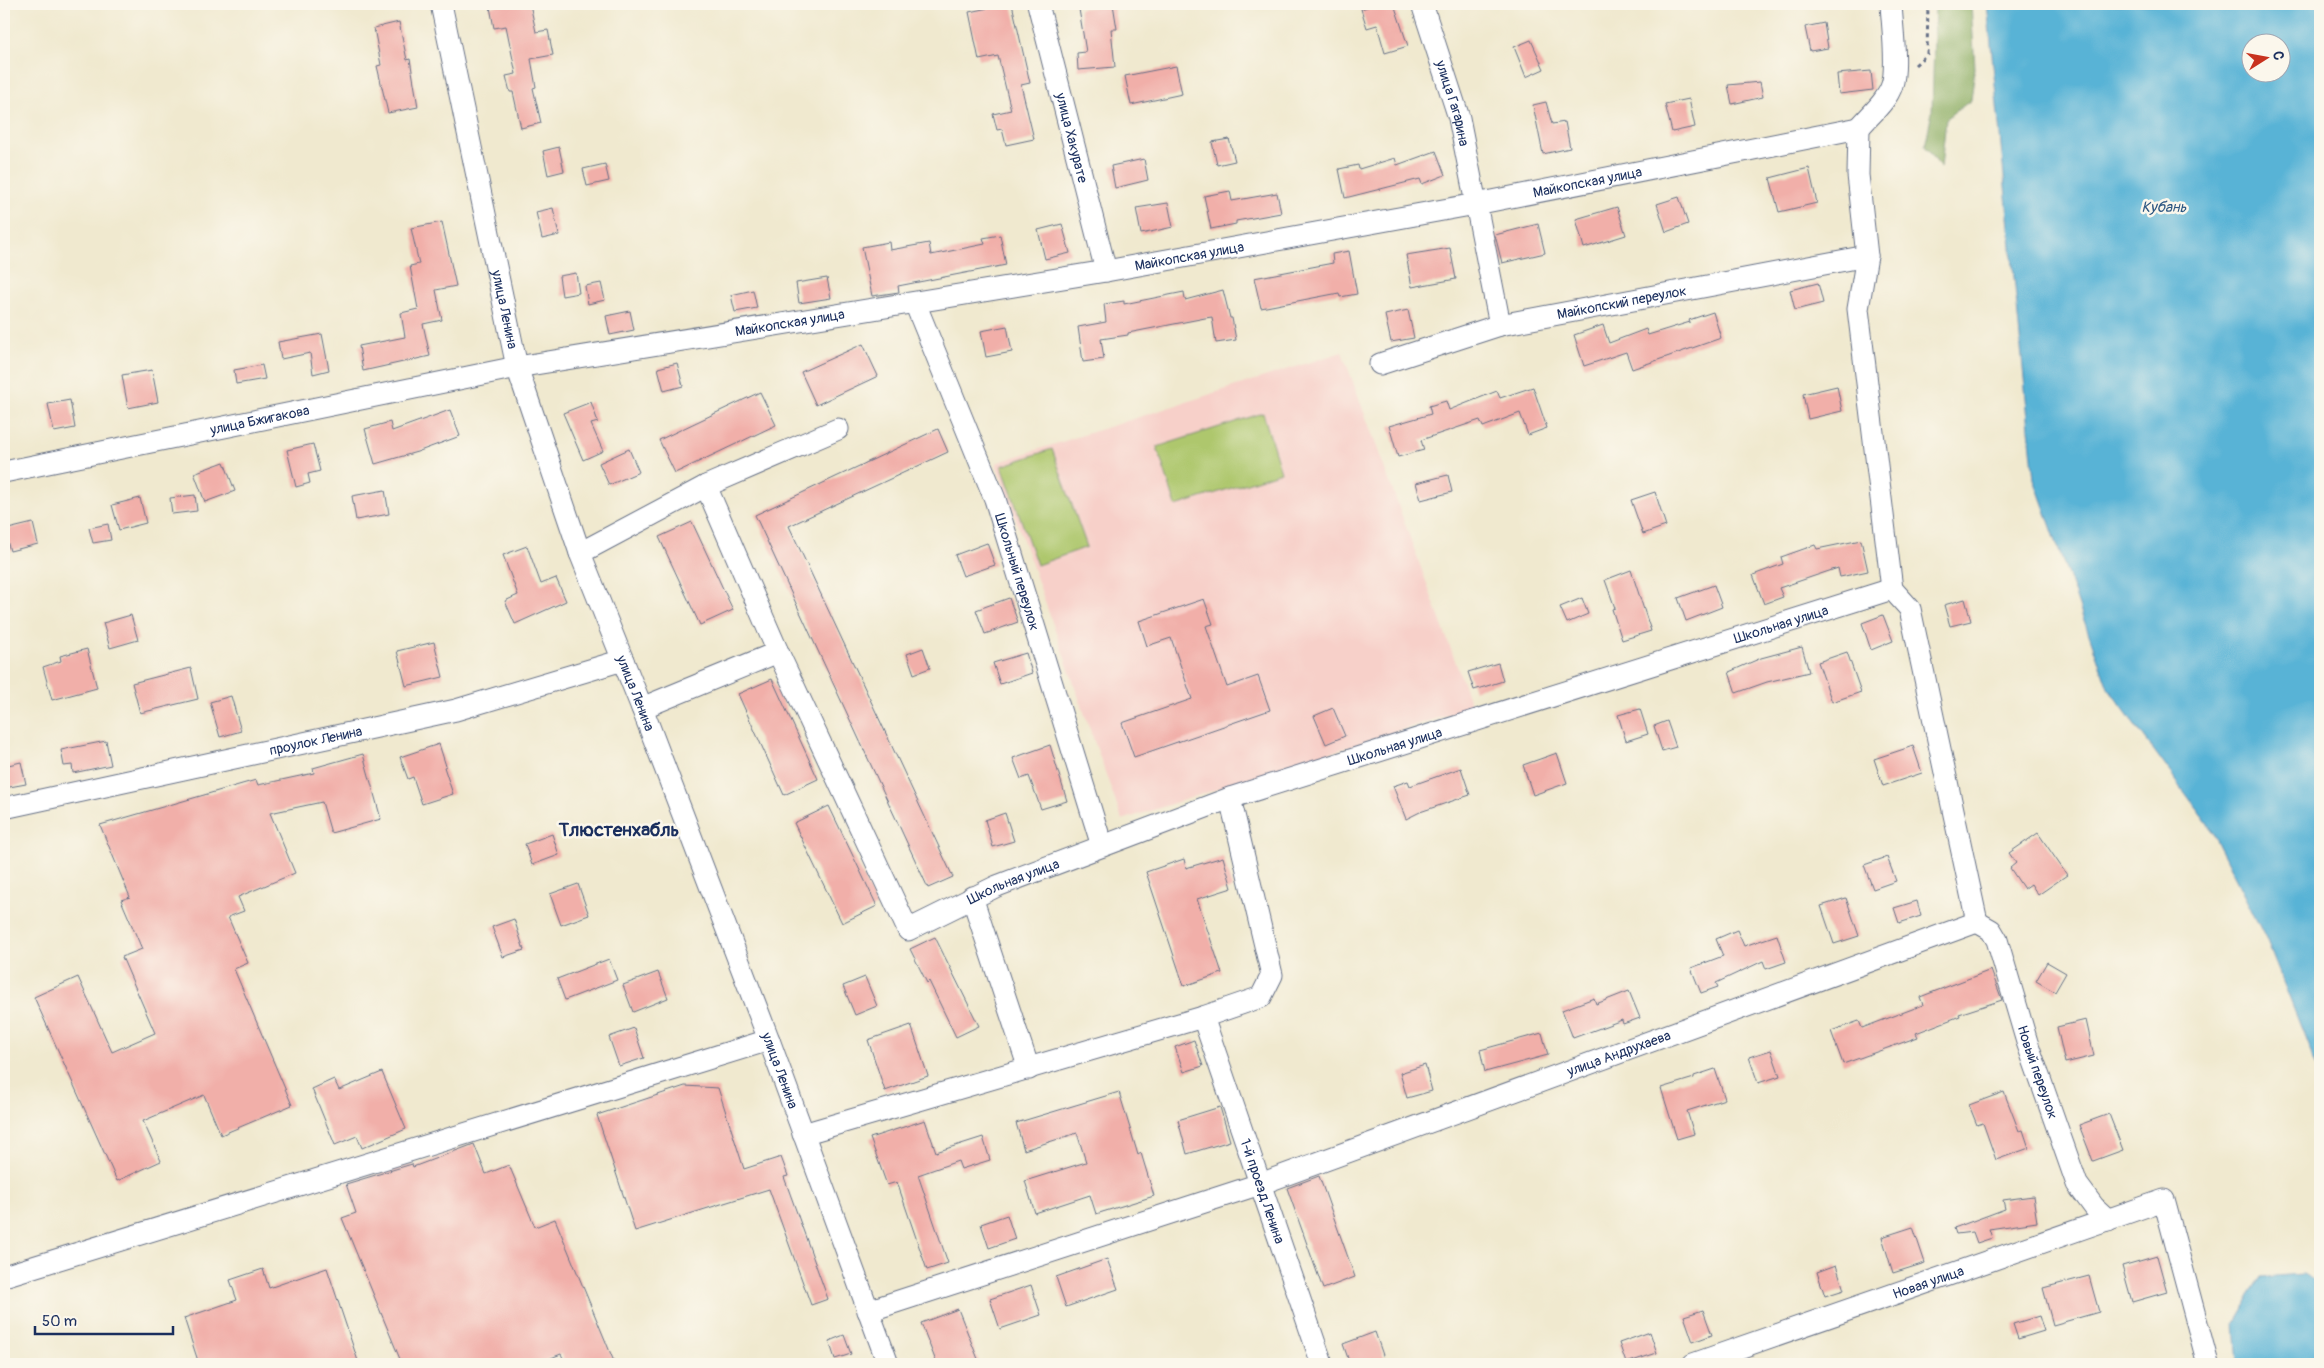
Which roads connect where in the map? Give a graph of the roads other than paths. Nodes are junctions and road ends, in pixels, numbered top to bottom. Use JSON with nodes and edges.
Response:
{"nodes":[{"id":1,"x":441,"y":4,"type":"edge"},
{"id":2,"x":1038,"y":4,"type":"edge"},
{"id":3,"x":1422,"y":4,"type":"edge"},
{"id":4,"x":1891,"y":4,"type":"edge"},
{"id":5,"x":1859,"y":128,"type":"junction"},
{"id":6,"x":1476,"y":204,"type":"junction"},
{"id":7,"x":1867,"y":256,"type":"junction"},
{"id":8,"x":1106,"y":272,"type":"junction"},
{"id":9,"x":915,"y":303,"type":"junction"},
{"id":10,"x":1500,"y":325,"type":"junction"},
{"id":11,"x":1380,"y":364,"type":"dead end"},
{"id":12,"x":516,"y":367,"type":"junction"},
{"id":13,"x":838,"y":429,"type":"dead end"},
{"id":14,"x":4,"y":472,"type":"edge"},
{"id":15,"x":706,"y":486,"type":"junction"},
{"id":16,"x":580,"y":553,"type":"junction"},
{"id":17,"x":1892,"y":589,"type":"junction"},
{"id":18,"x":778,"y":652,"type":"junction"},
{"id":19,"x":623,"y":660,"type":"junction"},
{"id":20,"x":642,"y":708,"type":"junction"},
{"id":21,"x":1230,"y":798,"type":"junction"},
{"id":22,"x":4,"y":808,"type":"edge"},
{"id":23,"x":1102,"y":846,"type":"junction"},
{"id":24,"x":972,"y":897,"type":"junction"},
{"id":25,"x":1977,"y":922,"type":"junction"},
{"id":26,"x":1203,"y":1017,"type":"junction"},
{"id":27,"x":769,"y":1040,"type":"junction"},
{"id":28,"x":1029,"y":1069,"type":"junction"},
{"id":29,"x":803,"y":1134,"type":"junction"},
{"id":30,"x":1260,"y":1184,"type":"junction"},
{"id":31,"x":2108,"y":1220,"type":"junction"},
{"id":32,"x":4,"y":1276,"type":"edge"},
{"id":33,"x":868,"y":1311,"type":"junction"},
{"id":34,"x":888,"y":1364,"type":"edge"},
{"id":35,"x":1322,"y":1364,"type":"edge"},
{"id":36,"x":1693,"y":1364,"type":"edge"},
{"id":37,"x":2208,"y":1364,"type":"edge"}],
"edges":[{"from":1,"to":12,"type":"street","name":"улица Ленина"},
{"from":2,"to":8,"type":"street","name":"улица Хакурате"},
{"from":3,"to":6,"type":"street","name":"улица Гагарина"},
{"from":4,"to":5,"type":"street"},
{"from":5,"to":6,"type":"street","name":"Майкопская улица"},
{"from":5,"to":7,"type":"street"},
{"from":6,"to":8,"type":"street","name":"Майкопская улица"},
{"from":6,"to":10,"type":"street","name":"улица Гагарина"},
{"from":7,"to":10,"type":"street","name":"Майкопский переулок"},
{"from":7,"to":17,"type":"street"},
{"from":8,"to":9,"type":"street","name":"Майкопская улица"},
{"from":9,"to":12,"type":"street","name":"Майкопская улица"},
{"from":9,"to":23,"type":"street","name":"Школьный переулок"},
{"from":10,"to":11,"type":"street","name":"Майкопский переулок"},
{"from":12,"to":14,"type":"street","name":"улица Бжигакова"},
{"from":12,"to":16,"type":"street","name":"улица Ленина"},
{"from":13,"to":15,"type":"street"},
{"from":15,"to":16,"type":"street"},
{"from":15,"to":18,"type":"street"},
{"from":16,"to":19,"type":"street","name":"улица Ленина"},
{"from":17,"to":21,"type":"street","name":"Школьная улица"},
{"from":17,"to":25,"type":"street"},
{"from":18,"to":20,"type":"street"},
{"from":18,"to":24,"type":"street","name":"Школьная улица"},
{"from":19,"to":20,"type":"street","name":"улица Ленина"},
{"from":19,"to":22,"type":"street","name":"проулок Ленина"},
{"from":20,"to":27,"type":"street","name":"улица Ленина"},
{"from":21,"to":23,"type":"street","name":"Школьная улица"},
{"from":21,"to":26,"type":"street"},
{"from":23,"to":24,"type":"street","name":"Школьная улица"},
{"from":24,"to":28,"type":"street"},
{"from":25,"to":30,"type":"street","name":"улица Андрухаева"},
{"from":25,"to":31,"type":"street","name":"Новый переулок"},
{"from":26,"to":28,"type":"street"},
{"from":26,"to":30,"type":"street","name":"1-й проезд Ленина"},
{"from":27,"to":29,"type":"street","name":"улица Ленина"},
{"from":27,"to":32,"type":"street"},
{"from":28,"to":29,"type":"street"},
{"from":29,"to":33,"type":"street","name":"улица Ленина"},
{"from":30,"to":33,"type":"street","name":"улица Андрухаева"},
{"from":30,"to":35,"type":"street","name":"1-й проезд Ленина"},
{"from":31,"to":36,"type":"street","name":"Новая улица"},
{"from":31,"to":37,"type":"street","name":"Новая улица"},
{"from":33,"to":34,"type":"street","name":"улица Ленина"}]}
